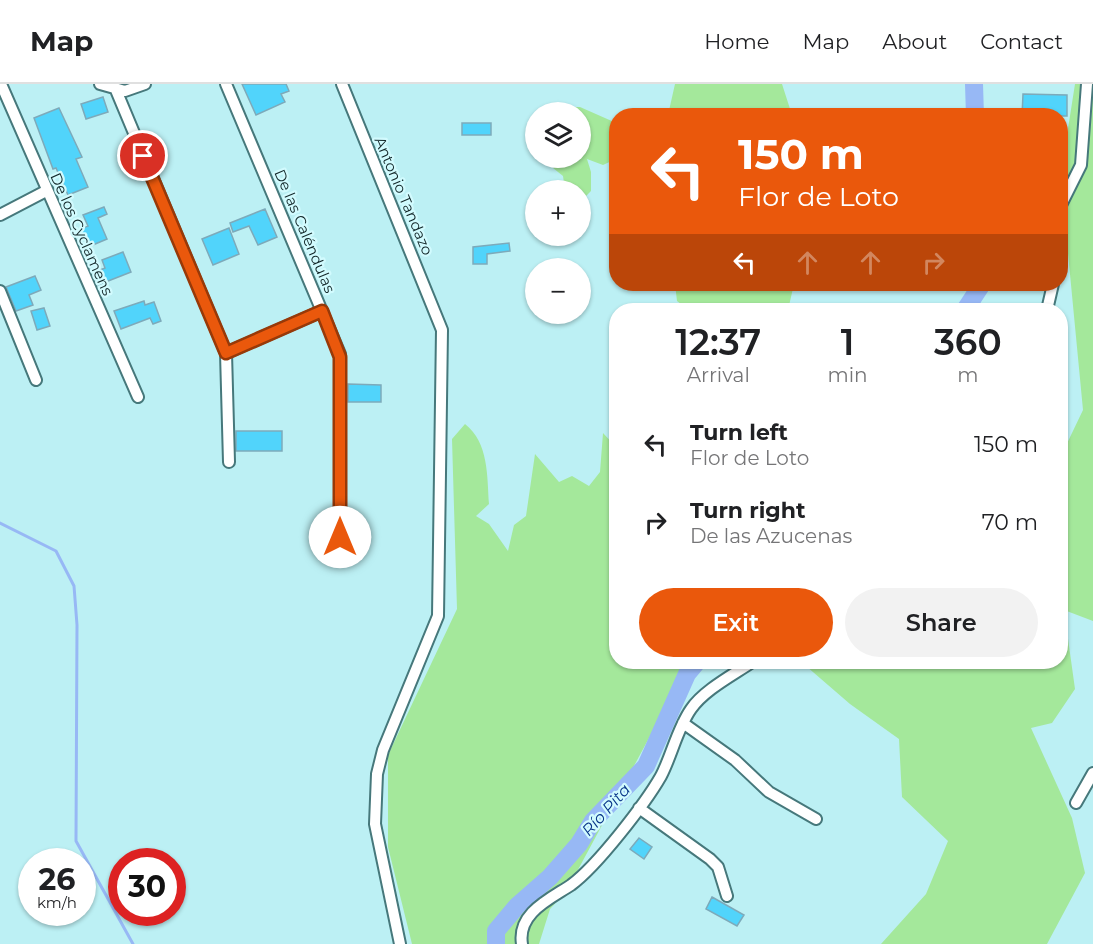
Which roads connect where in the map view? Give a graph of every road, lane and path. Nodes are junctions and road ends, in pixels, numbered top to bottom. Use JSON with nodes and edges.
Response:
{"nodes":[{"id":1,"x":100,"y":84,"type":"edge"},
{"id":2,"x":145,"y":84,"type":"edge"},
{"id":3,"x":226,"y":84,"type":"edge"},
{"id":4,"x":342,"y":84,"type":"edge"},
{"id":5,"x":1087,"y":84,"type":"edge"},
{"id":6,"x":1,"y":86,"type":"edge"},
{"id":7,"x":116,"y":90,"type":"junction"},
{"id":8,"x":46,"y":191,"type":"junction"},
{"id":9,"x":1068,"y":192,"type":"edge"},
{"id":10,"x":0,"y":215,"type":"edge"},
{"id":11,"x":0,"y":291,"type":"edge"},
{"id":12,"x":322,"y":311,"type":"junction"},
{"id":13,"x":226,"y":353,"type":"junction"},
{"id":14,"x":36,"y":380,"type":"dead end"},
{"id":15,"x":138,"y":397,"type":"dead end"},
{"id":16,"x":229,"y":462,"type":"dead end"},
{"id":17,"x":340,"y":537,"type":"dead end"},
{"id":18,"x":743,"y":669,"type":"edge"},
{"id":19,"x":683,"y":723,"type":"junction"},
{"id":20,"x":1093,"y":773,"type":"edge"},
{"id":21,"x":1076,"y":802,"type":"dead end"},
{"id":22,"x":639,"y":808,"type":"junction"},
{"id":23,"x":816,"y":819,"type":"dead end"},
{"id":24,"x":727,"y":896,"type":"dead end"},
{"id":25,"x":524,"y":942,"type":"edge"},
{"id":26,"x":400,"y":944,"type":"edge"}],
"edges":[{"from":1,"to":7,"type":"street"},
{"from":2,"to":7,"type":"street"},
{"from":3,"to":12,"type":"street","name":"De las Caléndulas"},
{"from":4,"to":26,"type":"street","name":"Antonio Tandazo"},
{"from":5,"to":9,"type":"street"},
{"from":6,"to":8,"type":"street","name":"De los Cyclamens"},
{"from":7,"to":13,"type":"street"},
{"from":8,"to":10,"type":"street"},
{"from":8,"to":15,"type":"street","name":"De los Cyclamens"},
{"from":11,"to":14,"type":"street"},
{"from":12,"to":13,"type":"street"},
{"from":12,"to":17,"type":"street","name":"De las Caléndulas"},
{"from":13,"to":16,"type":"street"},
{"from":18,"to":19,"type":"street"},
{"from":19,"to":22,"type":"street"},
{"from":19,"to":23,"type":"street"},
{"from":20,"to":21,"type":"street"},
{"from":22,"to":24,"type":"street"},
{"from":22,"to":25,"type":"street"}]}
